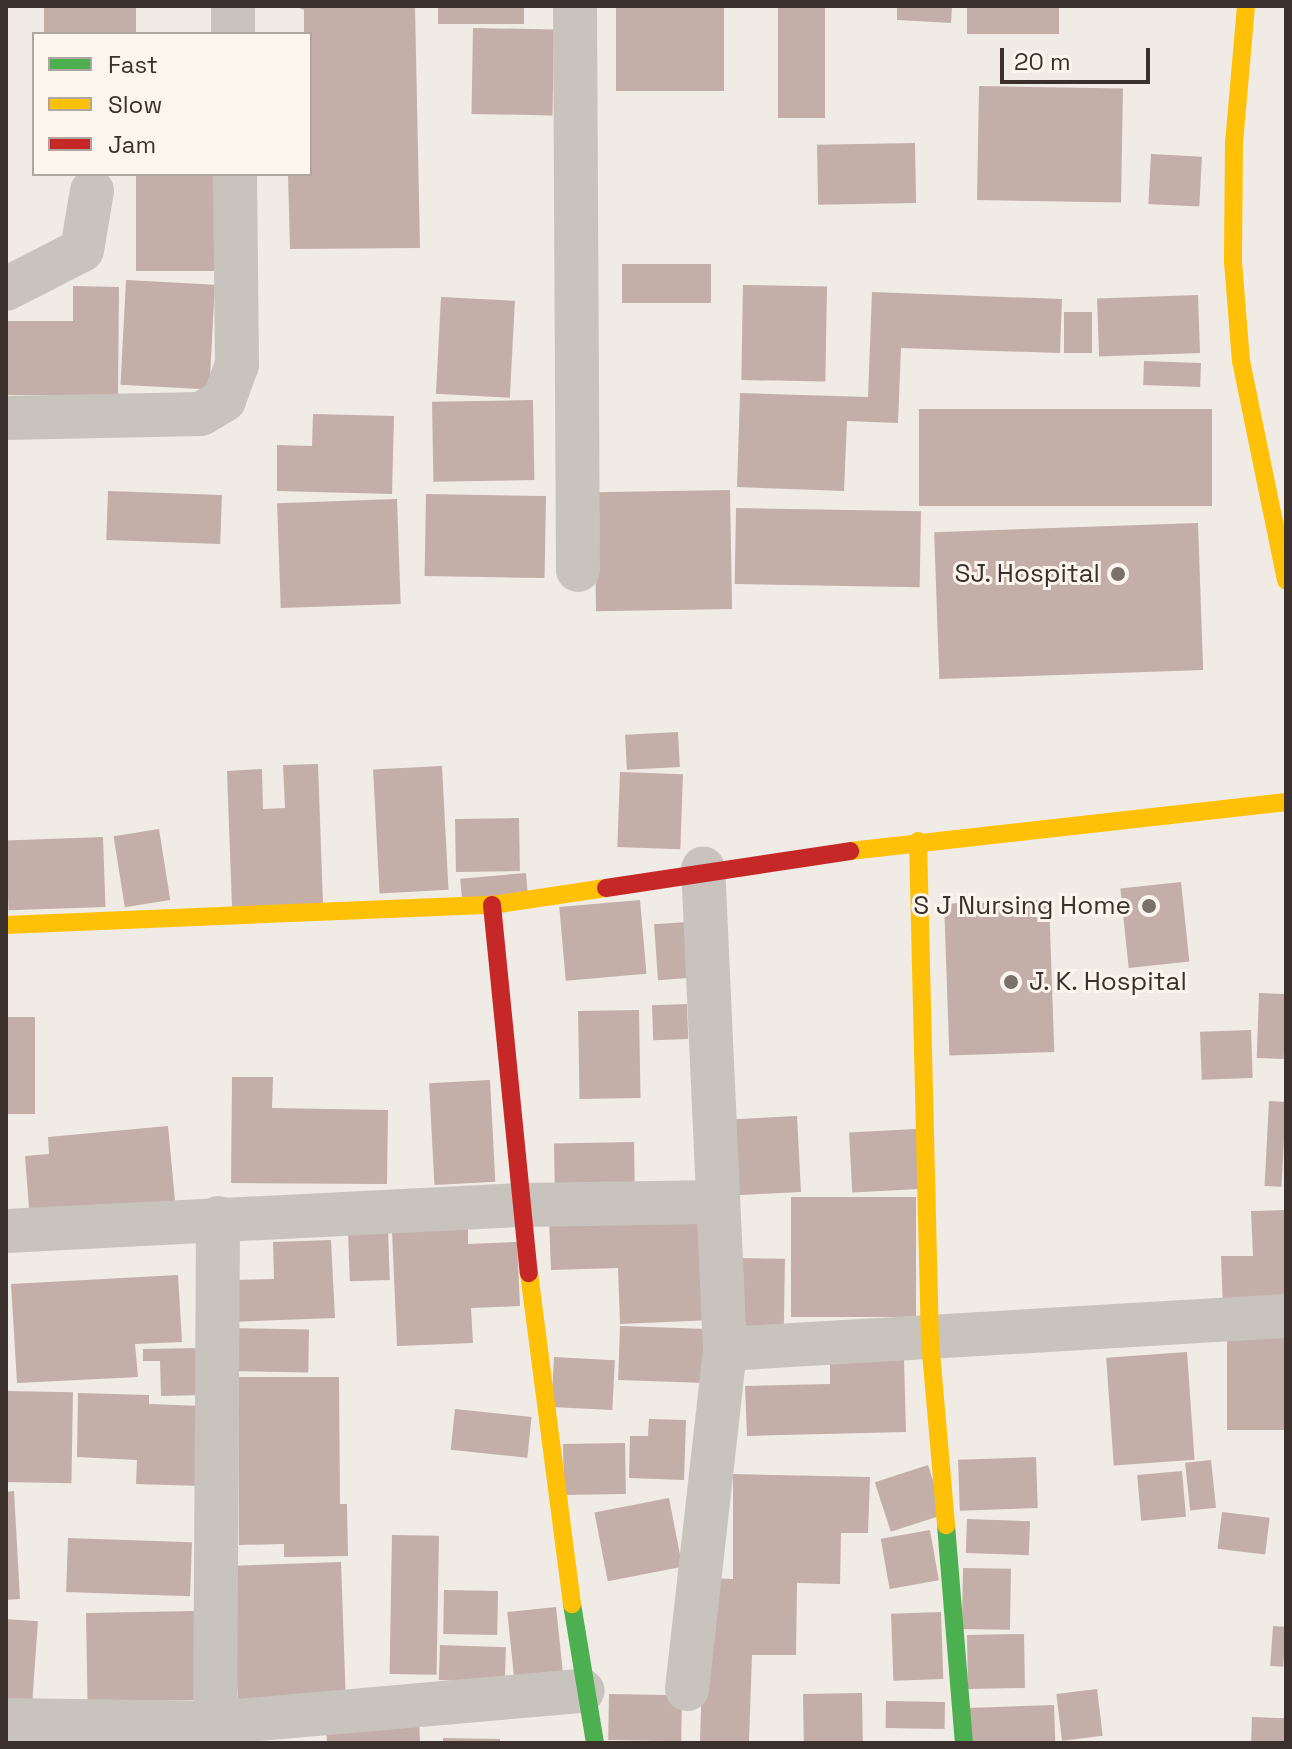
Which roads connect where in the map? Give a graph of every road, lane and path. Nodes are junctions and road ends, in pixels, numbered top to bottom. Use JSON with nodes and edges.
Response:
{"nodes":[{"id":1,"x":233,"y":6,"type":"edge"},
{"id":2,"x":575,"y":6,"type":"edge"},
{"id":3,"x":1246,"y":6,"type":"edge"},
{"id":4,"x":233,"y":32,"type":"edge"},
{"id":5,"x":235,"y":176,"type":"edge"},
{"id":6,"x":92,"y":191,"type":"dead end"},
{"id":7,"x":6,"y":289,"type":"edge"},
{"id":8,"x":6,"y":418,"type":"edge"},
{"id":9,"x":578,"y":570,"type":"dead end"},
{"id":10,"x":1286,"y":580,"type":"edge"},
{"id":11,"x":1286,"y":802,"type":"edge"},
{"id":12,"x":918,"y":841,"type":"junction"},
{"id":13,"x":703,"y":869,"type":"junction"},
{"id":14,"x":492,"y":905,"type":"junction"},
{"id":15,"x":6,"y":925,"type":"edge"},
{"id":16,"x":717,"y":1202,"type":"junction"},
{"id":17,"x":520,"y":1205,"type":"junction"},
{"id":18,"x":218,"y":1218,"type":"junction"},
{"id":19,"x":6,"y":1231,"type":"edge"},
{"id":20,"x":1286,"y":1316,"type":"edge"},
{"id":21,"x":930,"y":1341,"type":"junction"},
{"id":22,"x":725,"y":1349,"type":"junction"},
{"id":23,"x":687,"y":1689,"type":"dead end"},
{"id":24,"x":583,"y":1691,"type":"junction"},
{"id":25,"x":6,"y":1720,"type":"edge"},
{"id":26,"x":214,"y":1733,"type":"edge"},
{"id":27,"x":595,"y":1743,"type":"edge"},
{"id":28,"x":964,"y":1743,"type":"edge"}],
"edges":[{"from":1,"to":4,"type":"street"},
{"from":2,"to":9,"type":"street"},
{"from":3,"to":10,"type":"street"},
{"from":5,"to":8,"type":"street"},
{"from":6,"to":7,"type":"street"},
{"from":11,"to":12,"type":"street"},
{"from":12,"to":13,"type":"street"},
{"from":12,"to":21,"type":"street"},
{"from":13,"to":14,"type":"street"},
{"from":13,"to":16,"type":"street"},
{"from":14,"to":15,"type":"street"},
{"from":14,"to":17,"type":"street"},
{"from":16,"to":17,"type":"street"},
{"from":16,"to":22,"type":"street"},
{"from":17,"to":18,"type":"street"},
{"from":17,"to":24,"type":"street"},
{"from":18,"to":19,"type":"street"},
{"from":18,"to":26,"type":"street"},
{"from":20,"to":21,"type":"street"},
{"from":21,"to":22,"type":"street"},
{"from":21,"to":28,"type":"street"},
{"from":22,"to":23,"type":"street"},
{"from":24,"to":26,"type":"street"},
{"from":24,"to":27,"type":"street"},
{"from":25,"to":26,"type":"street"}]}
